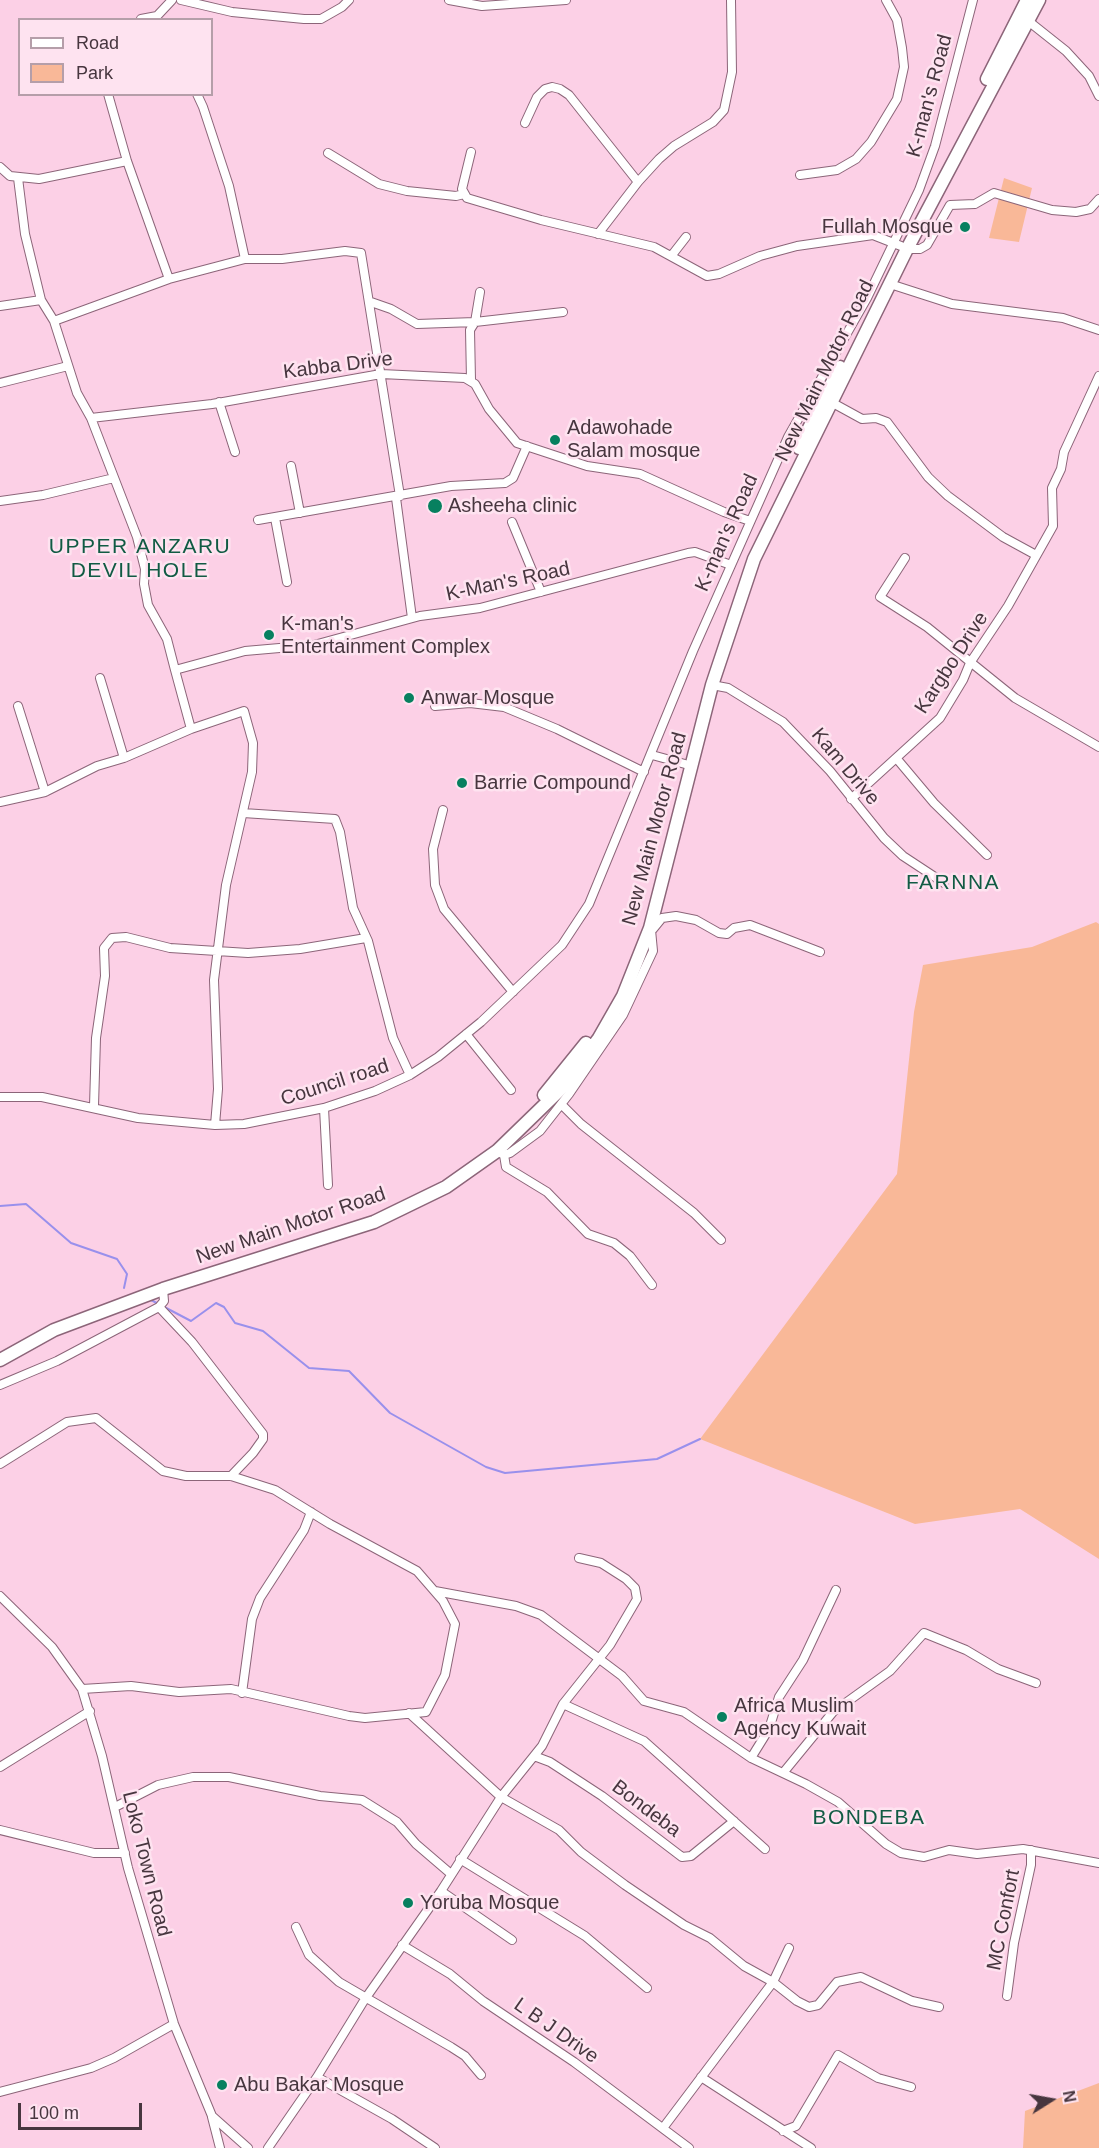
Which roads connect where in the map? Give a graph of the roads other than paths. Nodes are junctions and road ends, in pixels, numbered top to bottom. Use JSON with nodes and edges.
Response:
{"nodes":[{"id":1,"x":172,"y":0,"type":"edge"},
{"id":2,"x":181,"y":0,"type":"edge"},
{"id":3,"x":350,"y":0,"type":"edge"},
{"id":4,"x":449,"y":0,"type":"edge"},
{"id":5,"x":566,"y":0,"type":"edge"},
{"id":6,"x":731,"y":0,"type":"edge"},
{"id":7,"x":886,"y":0,"type":"edge"},
{"id":8,"x":973,"y":0,"type":"edge"},
{"id":9,"x":1027,"y":0,"type":"edge"},
{"id":10,"x":1039,"y":0,"type":"edge"},
{"id":11,"x":525,"y":2,"type":"edge"},
{"id":12,"x":149,"y":18,"type":"edge"},
{"id":13,"x":1027,"y":20,"type":"junction"},
{"id":14,"x":109,"y":96,"type":"edge"},
{"id":15,"x":198,"y":96,"type":"edge"},
{"id":16,"x":1099,"y":96,"type":"edge"},
{"id":17,"x":525,"y":123,"type":"dead end"},
{"id":18,"x":471,"y":152,"type":"dead end"},
{"id":19,"x":328,"y":153,"type":"dead end"},
{"id":20,"x":127,"y":161,"type":"junction"},
{"id":21,"x":0,"y":167,"type":"edge"},
{"id":22,"x":800,"y":175,"type":"dead end"},
{"id":23,"x":18,"y":178,"type":"junction"},
{"id":24,"x":638,"y":182,"type":"junction"},
{"id":25,"x":464,"y":194,"type":"junction"},
{"id":26,"x":1099,"y":199,"type":"edge"},
{"id":27,"x":597,"y":234,"type":"junction"},
{"id":28,"x":686,"y":237,"type":"dead end"},
{"id":29,"x":900,"y":246,"type":"junction"},
{"id":30,"x":672,"y":255,"type":"junction"},
{"id":31,"x":245,"y":259,"type":"junction"},
{"id":32,"x":169,"y":279,"type":"junction"},
{"id":33,"x":890,"y":284,"type":"junction"},
{"id":34,"x":480,"y":292,"type":"dead end"},
{"id":35,"x":41,"y":300,"type":"junction"},
{"id":36,"x":371,"y":302,"type":"junction"},
{"id":37,"x":0,"y":306,"type":"edge"},
{"id":38,"x":563,"y":312,"type":"dead end"},
{"id":39,"x":54,"y":321,"type":"junction"},
{"id":40,"x":475,"y":322,"type":"junction"},
{"id":41,"x":1099,"y":330,"type":"edge"},
{"id":42,"x":68,"y":366,"type":"junction"},
{"id":43,"x":381,"y":374,"type":"junction"},
{"id":44,"x":1099,"y":376,"type":"edge"},
{"id":45,"x":471,"y":380,"type":"junction"},
{"id":46,"x":0,"y":383,"type":"edge"},
{"id":47,"x":823,"y":396,"type":"junction"},
{"id":48,"x":219,"y":402,"type":"junction"},
{"id":49,"x":91,"y":418,"type":"junction"},
{"id":50,"x":527,"y":446,"type":"junction"},
{"id":51,"x":235,"y":452,"type":"dead end"},
{"id":52,"x":291,"y":466,"type":"dead end"},
{"id":53,"x":114,"y":478,"type":"junction"},
{"id":54,"x":398,"y":497,"type":"junction"},
{"id":55,"x":0,"y":501,"type":"edge"},
{"id":56,"x":300,"y":513,"type":"junction"},
{"id":57,"x":275,"y":518,"type":"junction"},
{"id":58,"x":258,"y":520,"type":"dead end"},
{"id":59,"x":750,"y":521,"type":"junction"},
{"id":60,"x":513,"y":522,"type":"dead end"},
{"id":61,"x":1036,"y":555,"type":"junction"},
{"id":62,"x":905,"y":558,"type":"dead end"},
{"id":63,"x":731,"y":565,"type":"junction"},
{"id":64,"x":287,"y":582,"type":"dead end"},
{"id":65,"x":541,"y":592,"type":"junction"},
{"id":66,"x":412,"y":618,"type":"junction"},
{"id":67,"x":970,"y":663,"type":"junction"},
{"id":68,"x":175,"y":670,"type":"junction"},
{"id":69,"x":100,"y":678,"type":"dead end"},
{"id":70,"x":712,"y":685,"type":"junction"},
{"id":71,"x":18,"y":706,"type":"dead end"},
{"id":72,"x":435,"y":706,"type":"dead end"},
{"id":73,"x":191,"y":729,"type":"junction"},
{"id":74,"x":1099,"y":747,"type":"edge"},
{"id":75,"x":652,"y":755,"type":"junction"},
{"id":76,"x":124,"y":758,"type":"junction"},
{"id":77,"x":897,"y":759,"type":"junction"},
{"id":78,"x":686,"y":764,"type":"junction"},
{"id":79,"x":644,"y":772,"type":"junction"},
{"id":80,"x":45,"y":792,"type":"junction"},
{"id":81,"x":851,"y":799,"type":"junction"},
{"id":82,"x":0,"y":802,"type":"edge"},
{"id":83,"x":443,"y":810,"type":"dead end"},
{"id":84,"x":243,"y":813,"type":"junction"},
{"id":85,"x":626,"y":817,"type":"joint"},
{"id":86,"x":987,"y":855,"type":"dead end"},
{"id":87,"x":944,"y":883,"type":"dead end"},
{"id":88,"x":651,"y":929,"type":"junction"},
{"id":89,"x":366,"y":938,"type":"junction"},
{"id":90,"x":218,"y":952,"type":"junction"},
{"id":91,"x":820,"y":952,"type":"dead end"},
{"id":92,"x":513,"y":992,"type":"junction"},
{"id":93,"x":466,"y":1034,"type":"junction"},
{"id":94,"x":410,"y":1076,"type":"junction"},
{"id":95,"x":511,"y":1090,"type":"dead end"},
{"id":96,"x":0,"y":1097,"type":"edge"},
{"id":97,"x":561,"y":1104,"type":"junction"},
{"id":98,"x":94,"y":1106,"type":"junction"},
{"id":99,"x":324,"y":1108,"type":"junction"},
{"id":100,"x":215,"y":1125,"type":"junction"},
{"id":101,"x":500,"y":1153,"type":"junction"},
{"id":102,"x":328,"y":1185,"type":"dead end"},
{"id":103,"x":721,"y":1240,"type":"dead end"},
{"id":104,"x":652,"y":1285,"type":"dead end"},
{"id":105,"x":164,"y":1289,"type":"junction"},
{"id":106,"x":159,"y":1307,"type":"junction"},
{"id":107,"x":0,"y":1352,"type":"edge"},
{"id":108,"x":0,"y":1360,"type":"edge"},
{"id":109,"x":0,"y":1385,"type":"edge"},
{"id":110,"x":0,"y":1464,"type":"edge"},
{"id":111,"x":231,"y":1476,"type":"junction"},
{"id":112,"x":312,"y":1512,"type":"junction"},
{"id":113,"x":579,"y":1558,"type":"dead end"},
{"id":114,"x":836,"y":1590,"type":"dead end"},
{"id":115,"x":435,"y":1591,"type":"junction"},
{"id":116,"x":0,"y":1596,"type":"edge"},
{"id":117,"x":600,"y":1659,"type":"junction"},
{"id":118,"x":1036,"y":1683,"type":"dead end"},
{"id":119,"x":82,"y":1689,"type":"junction"},
{"id":120,"x":242,"y":1694,"type":"junction"},
{"id":121,"x":563,"y":1704,"type":"junction"},
{"id":122,"x":90,"y":1711,"type":"junction"},
{"id":123,"x":409,"y":1713,"type":"junction"},
{"id":124,"x":534,"y":1756,"type":"junction"},
{"id":125,"x":750,"y":1758,"type":"junction"},
{"id":126,"x":0,"y":1767,"type":"edge"},
{"id":127,"x":783,"y":1773,"type":"junction"},
{"id":128,"x":501,"y":1797,"type":"junction"},
{"id":129,"x":115,"y":1807,"type":"junction"},
{"id":130,"x":734,"y":1821,"type":"junction"},
{"id":131,"x":0,"y":1830,"type":"edge"},
{"id":132,"x":765,"y":1849,"type":"dead end"},
{"id":133,"x":1031,"y":1850,"type":"junction"},
{"id":134,"x":125,"y":1853,"type":"junction"},
{"id":135,"x":460,"y":1859,"type":"junction"},
{"id":136,"x":1099,"y":1863,"type":"edge"},
{"id":137,"x":451,"y":1874,"type":"junction"},
{"id":138,"x":441,"y":1891,"type":"junction"},
{"id":139,"x":296,"y":1927,"type":"dead end"},
{"id":140,"x":512,"y":1940,"type":"dead end"},
{"id":141,"x":402,"y":1945,"type":"junction"},
{"id":142,"x":789,"y":1948,"type":"dead end"},
{"id":143,"x":773,"y":1982,"type":"junction"},
{"id":144,"x":647,"y":1988,"type":"dead end"},
{"id":145,"x":1008,"y":1996,"type":"dead end"},
{"id":146,"x":365,"y":1999,"type":"junction"},
{"id":147,"x":939,"y":2007,"type":"dead end"},
{"id":148,"x":174,"y":2024,"type":"junction"},
{"id":149,"x":481,"y":2075,"type":"dead end"},
{"id":150,"x":317,"y":2077,"type":"junction"},
{"id":151,"x":701,"y":2077,"type":"junction"},
{"id":152,"x":911,"y":2087,"type":"dead end"},
{"id":153,"x":0,"y":2091,"type":"edge"},
{"id":154,"x":212,"y":2116,"type":"junction"},
{"id":155,"x":663,"y":2128,"type":"junction"},
{"id":156,"x":783,"y":2131,"type":"junction"},
{"id":157,"x":220,"y":2148,"type":"edge"},
{"id":158,"x":248,"y":2148,"type":"edge"},
{"id":159,"x":268,"y":2148,"type":"edge"},
{"id":160,"x":435,"y":2148,"type":"edge"},
{"id":161,"x":689,"y":2148,"type":"edge"},
{"id":162,"x":811,"y":2148,"type":"edge"}],
"edges":[{"from":1,"to":12,"type":"street"},
{"from":2,"to":3,"type":"street"},
{"from":4,"to":11,"type":"street"},
{"from":5,"to":11,"type":"street"},
{"from":6,"to":24,"type":"street"},
{"from":7,"to":22,"type":"street"},
{"from":8,"to":29,"type":"street","name":"K-man's Road"},
{"from":9,"to":29,"type":"highway","name":"New Main Motor Road"},
{"from":10,"to":13,"type":"highway","name":"New Main Motor Road"},
{"from":13,"to":16,"type":"street"},
{"from":13,"to":29,"type":"highway","name":"New Main Motor Road"},
{"from":14,"to":20,"type":"street"},
{"from":15,"to":31,"type":"street"},
{"from":17,"to":24,"type":"street"},
{"from":18,"to":25,"type":"street"},
{"from":19,"to":25,"type":"street"},
{"from":20,"to":23,"type":"street"},
{"from":20,"to":32,"type":"street"},
{"from":21,"to":23,"type":"street"},
{"from":23,"to":35,"type":"street"},
{"from":24,"to":27,"type":"street"},
{"from":25,"to":27,"type":"street"},
{"from":26,"to":29,"type":"street"},
{"from":27,"to":30,"type":"street"},
{"from":28,"to":30,"type":"street"},
{"from":29,"to":30,"type":"street"},
{"from":29,"to":33,"type":"highway","name":"New Main Motor Road"},
{"from":29,"to":47,"type":"highway","name":"New Main Motor Road"},
{"from":31,"to":32,"type":"street"},
{"from":31,"to":36,"type":"street"},
{"from":32,"to":39,"type":"street"},
{"from":33,"to":41,"type":"street"},
{"from":33,"to":47,"type":"highway","name":"New Main Motor Road"},
{"from":34,"to":40,"type":"street"},
{"from":35,"to":37,"type":"street"},
{"from":35,"to":39,"type":"street"},
{"from":36,"to":40,"type":"street"},
{"from":36,"to":43,"type":"street"},
{"from":38,"to":40,"type":"street"},
{"from":39,"to":42,"type":"street"},
{"from":40,"to":45,"type":"street"},
{"from":42,"to":46,"type":"street"},
{"from":42,"to":49,"type":"street"},
{"from":43,"to":45,"type":"street","name":"Kabba Drive"},
{"from":43,"to":48,"type":"street","name":"Kabba Drive"},
{"from":43,"to":54,"type":"street"},
{"from":44,"to":61,"type":"street","name":"Kargbo Drive"},
{"from":45,"to":50,"type":"street"},
{"from":47,"to":59,"type":"street","name":"K-man's Road"},
{"from":47,"to":61,"type":"street"},
{"from":47,"to":70,"type":"highway","name":"New Main Motor Road"},
{"from":47,"to":78,"type":"highway","name":"New Main Motor Road"},
{"from":48,"to":49,"type":"street","name":"Kabba Drive"},
{"from":48,"to":51,"type":"street"},
{"from":49,"to":53,"type":"street"},
{"from":50,"to":54,"type":"street"},
{"from":50,"to":59,"type":"street"},
{"from":52,"to":56,"type":"street"},
{"from":53,"to":55,"type":"street"},
{"from":53,"to":68,"type":"street"},
{"from":54,"to":56,"type":"street"},
{"from":54,"to":66,"type":"street"},
{"from":56,"to":57,"type":"street"},
{"from":57,"to":58,"type":"street"},
{"from":57,"to":64,"type":"street"},
{"from":59,"to":63,"type":"street","name":"K-man's Road"},
{"from":60,"to":65,"type":"street"},
{"from":61,"to":67,"type":"street","name":"Kargbo Drive"},
{"from":62,"to":67,"type":"street"},
{"from":63,"to":65,"type":"street","name":"K-Man's Road"},
{"from":63,"to":75,"type":"street","name":"K-man's Road"},
{"from":65,"to":66,"type":"street","name":"K-Man's Road"},
{"from":66,"to":68,"type":"street","name":"K-Man's Road"},
{"from":67,"to":74,"type":"street"},
{"from":67,"to":77,"type":"street","name":"Kargbo Drive"},
{"from":68,"to":73,"type":"street"},
{"from":69,"to":76,"type":"street"},
{"from":70,"to":81,"type":"street","name":"Kam Drive"},
{"from":70,"to":88,"type":"highway","name":"New Main Motor Road"},
{"from":71,"to":80,"type":"street"},
{"from":72,"to":79,"type":"street"},
{"from":73,"to":76,"type":"street"},
{"from":73,"to":84,"type":"street"},
{"from":75,"to":78,"type":"street"},
{"from":75,"to":79,"type":"street","name":"K-man's Road"},
{"from":76,"to":80,"type":"street"},
{"from":77,"to":81,"type":"street","name":"Kargbo Drive"},
{"from":77,"to":86,"type":"street"},
{"from":78,"to":107,"type":"highway","name":"New Main Motor Road"},
{"from":79,"to":85,"type":"street","name":"K-man's Road"},
{"from":80,"to":82,"type":"street"},
{"from":81,"to":87,"type":"street","name":"Kam Drive"},
{"from":83,"to":92,"type":"street"},
{"from":84,"to":89,"type":"street"},
{"from":84,"to":90,"type":"street"},
{"from":85,"to":92,"type":"street","name":"Council road"},
{"from":88,"to":91,"type":"street"},
{"from":88,"to":97,"type":"street"},
{"from":88,"to":101,"type":"highway","name":"New Main Motor Road"},
{"from":89,"to":90,"type":"street"},
{"from":89,"to":94,"type":"street"},
{"from":90,"to":98,"type":"street"},
{"from":90,"to":100,"type":"street"},
{"from":92,"to":93,"type":"street","name":"Council road"},
{"from":93,"to":94,"type":"street","name":"Council road"},
{"from":93,"to":95,"type":"street"},
{"from":94,"to":99,"type":"street","name":"Council road"},
{"from":96,"to":98,"type":"street","name":"Council road"},
{"from":97,"to":101,"type":"street"},
{"from":97,"to":103,"type":"street"},
{"from":98,"to":100,"type":"street","name":"Council road"},
{"from":99,"to":100,"type":"street","name":"Council road"},
{"from":99,"to":102,"type":"street"},
{"from":101,"to":104,"type":"street"},
{"from":101,"to":105,"type":"highway","name":"New Main Motor Road"},
{"from":105,"to":106,"type":"street"},
{"from":105,"to":108,"type":"highway","name":"New Main Motor Road"},
{"from":106,"to":109,"type":"street"},
{"from":106,"to":111,"type":"street"},
{"from":110,"to":111,"type":"street"},
{"from":111,"to":112,"type":"street"},
{"from":112,"to":115,"type":"street"},
{"from":112,"to":120,"type":"street"},
{"from":113,"to":117,"type":"street"},
{"from":114,"to":125,"type":"street"},
{"from":115,"to":117,"type":"street"},
{"from":115,"to":123,"type":"street"},
{"from":116,"to":119,"type":"street","name":"Loko Town Road"},
{"from":117,"to":121,"type":"street"},
{"from":117,"to":125,"type":"street"},
{"from":118,"to":127,"type":"street"},
{"from":119,"to":120,"type":"street"},
{"from":119,"to":122,"type":"street","name":"Loko Town Road"},
{"from":120,"to":123,"type":"street"},
{"from":121,"to":124,"type":"street"},
{"from":121,"to":130,"type":"street"},
{"from":122,"to":126,"type":"street"},
{"from":122,"to":129,"type":"street","name":"Loko Town Road"},
{"from":123,"to":128,"type":"street"},
{"from":124,"to":128,"type":"street"},
{"from":124,"to":130,"type":"street","name":"Bondeba"},
{"from":125,"to":127,"type":"street"},
{"from":127,"to":133,"type":"street"},
{"from":128,"to":135,"type":"street"},
{"from":128,"to":143,"type":"street"},
{"from":129,"to":134,"type":"street","name":"Loko Town Road"},
{"from":129,"to":137,"type":"street"},
{"from":130,"to":132,"type":"street"},
{"from":131,"to":134,"type":"street"},
{"from":133,"to":136,"type":"street"},
{"from":133,"to":145,"type":"street","name":"MC Confort"},
{"from":134,"to":148,"type":"street","name":"Loko Town Road"},
{"from":135,"to":137,"type":"street"},
{"from":135,"to":144,"type":"street"},
{"from":137,"to":138,"type":"street"},
{"from":138,"to":140,"type":"street"},
{"from":138,"to":141,"type":"street"},
{"from":139,"to":146,"type":"street"},
{"from":141,"to":146,"type":"street"},
{"from":141,"to":155,"type":"street","name":"L B J Drive"},
{"from":142,"to":143,"type":"street"},
{"from":143,"to":147,"type":"street"},
{"from":143,"to":151,"type":"street"},
{"from":146,"to":149,"type":"street"},
{"from":146,"to":150,"type":"street"},
{"from":148,"to":153,"type":"street"},
{"from":148,"to":154,"type":"street","name":"Loko Town Road"},
{"from":150,"to":159,"type":"street"},
{"from":150,"to":160,"type":"street"},
{"from":151,"to":155,"type":"street"},
{"from":151,"to":156,"type":"street"},
{"from":152,"to":156,"type":"street"},
{"from":154,"to":157,"type":"street"},
{"from":154,"to":158,"type":"street","name":"Loko Town Road"},
{"from":155,"to":161,"type":"street","name":"L B J Drive"},
{"from":156,"to":162,"type":"street"}]}
